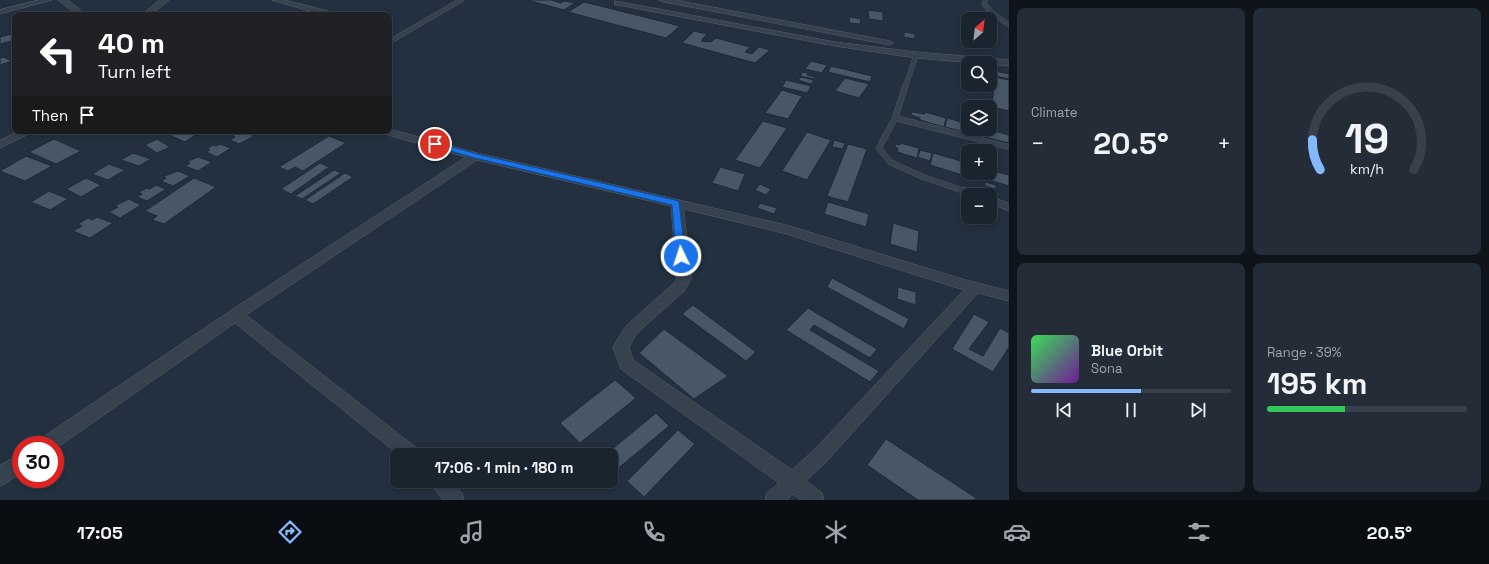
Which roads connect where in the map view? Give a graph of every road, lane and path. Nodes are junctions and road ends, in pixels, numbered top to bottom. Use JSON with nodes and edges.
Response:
{"nodes":[{"id":1,"x":48,"y":0,"type":"edge"},
{"id":2,"x":63,"y":0,"type":"edge"},
{"id":3,"x":165,"y":0,"type":"edge"},
{"id":4,"x":276,"y":0,"type":"edge"},
{"id":5,"x":461,"y":0,"type":"edge"},
{"id":6,"x":664,"y":0,"type":"edge"},
{"id":7,"x":985,"y":0,"type":"edge"},
{"id":8,"x":37,"y":3,"type":"junction"},
{"id":9,"x":618,"y":3,"type":"dead end"},
{"id":10,"x":0,"y":12,"type":"edge"},
{"id":11,"x":78,"y":12,"type":"edge"},
{"id":12,"x":150,"y":12,"type":"edge"},
{"id":13,"x":322,"y":12,"type":"edge"},
{"id":14,"x":0,"y":15,"type":"edge"},
{"id":15,"x":1009,"y":25,"type":"edge"},
{"id":16,"x":392,"y":40,"type":"edge"},
{"id":17,"x":916,"y":55,"type":"junction"},
{"id":18,"x":1009,"y":56,"type":"edge"},
{"id":19,"x":1009,"y":64,"type":"edge"},
{"id":20,"x":895,"y":118,"type":"junction"},
{"id":21,"x":392,"y":133,"type":"edge"},
{"id":22,"x":21,"y":134,"type":"edge"},
{"id":23,"x":0,"y":145,"type":"edge"},
{"id":24,"x":1009,"y":147,"type":"edge"},
{"id":25,"x":475,"y":156,"type":"junction"},
{"id":26,"x":961,"y":190,"type":"edge"},
{"id":27,"x":676,"y":203,"type":"junction"},
{"id":28,"x":997,"y":203,"type":"edge"},
{"id":29,"x":1009,"y":207,"type":"edge"},
{"id":30,"x":975,"y":287,"type":"junction"},
{"id":31,"x":1009,"y":296,"type":"edge"},
{"id":32,"x":235,"y":315,"type":"junction"},
{"id":33,"x":59,"y":436,"type":"edge"},
{"id":34,"x":403,"y":448,"type":"edge"},
{"id":35,"x":12,"y":468,"type":"edge"},
{"id":36,"x":0,"y":477,"type":"edge"},
{"id":37,"x":793,"y":482,"type":"junction"},
{"id":38,"x":444,"y":488,"type":"edge"},
{"id":39,"x":455,"y":500,"type":"edge"},
{"id":40,"x":774,"y":500,"type":"edge"},
{"id":41,"x":815,"y":500,"type":"edge"}],
"edges":[{"from":1,"to":8,"type":"street"},
{"from":2,"to":11,"type":"street"},
{"from":3,"to":12,"type":"street"},
{"from":4,"to":13,"type":"street"},
{"from":5,"to":16,"type":"lane"},
{"from":6,"to":18,"type":"street"},
{"from":7,"to":15,"type":"lane"},
{"from":8,"to":10,"type":"street"},
{"from":8,"to":14,"type":"street"},
{"from":9,"to":17,"type":"street"},
{"from":17,"to":19,"type":"street"},
{"from":17,"to":20,"type":"lane"},
{"from":20,"to":24,"type":"lane"},
{"from":20,"to":26,"type":"lane"},
{"from":21,"to":25,"type":"street"},
{"from":22,"to":23,"type":"street"},
{"from":25,"to":27,"type":"street"},
{"from":25,"to":32,"type":"street"},
{"from":27,"to":30,"type":"street"},
{"from":27,"to":37,"type":"street"},
{"from":28,"to":29,"type":"lane"},
{"from":30,"to":31,"type":"street"},
{"from":30,"to":37,"type":"street"},
{"from":32,"to":33,"type":"street"},
{"from":32,"to":34,"type":"street"},
{"from":35,"to":36,"type":"street"},
{"from":37,"to":40,"type":"street"},
{"from":37,"to":41,"type":"street"},
{"from":38,"to":39,"type":"street"}]}
